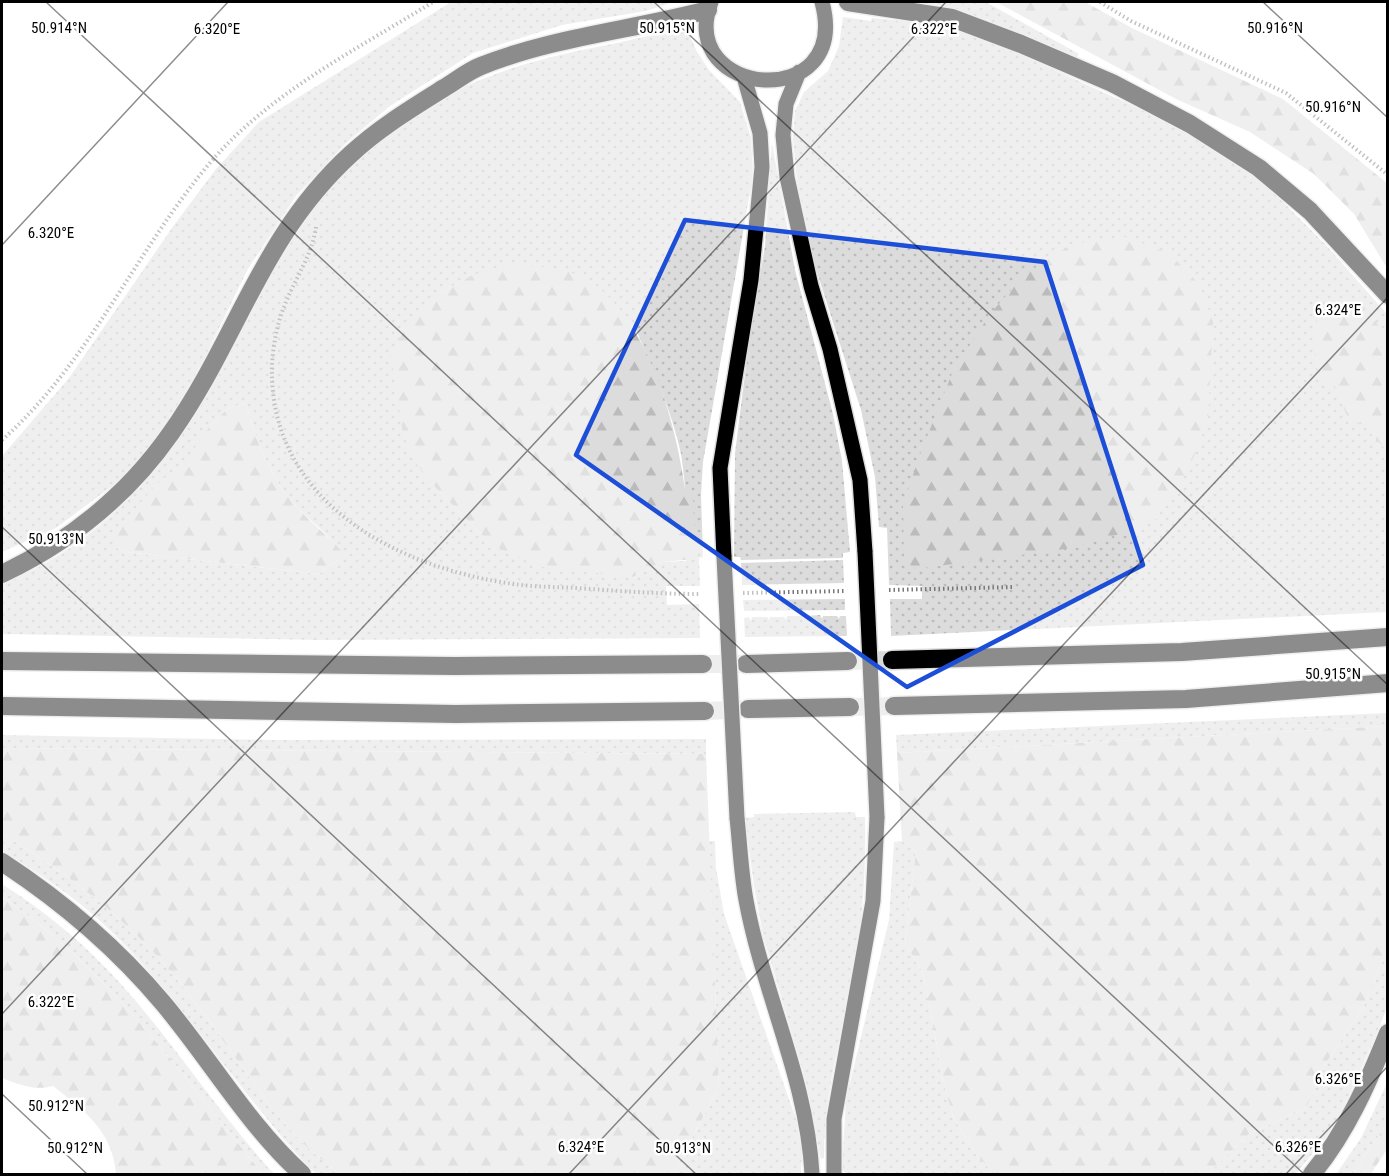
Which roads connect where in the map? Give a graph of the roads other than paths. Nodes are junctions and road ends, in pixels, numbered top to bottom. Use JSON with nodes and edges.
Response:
{"nodes":[{"id":1,"x":822,"y":2,"type":"edge"},
{"id":2,"x":848,"y":2,"type":"edge"},
{"id":3,"x":709,"y":6,"type":"edge"},
{"id":4,"x":799,"y":72,"type":"junction"},
{"id":5,"x":744,"y":77,"type":"junction"},
{"id":6,"x":1388,"y":295,"type":"edge"},
{"id":7,"x":2,"y":574,"type":"edge"},
{"id":8,"x":1388,"y":637,"type":"edge"},
{"id":9,"x":892,"y":660,"type":"tunnel mouth"},
{"id":10,"x":2,"y":661,"type":"edge"},
{"id":11,"x":848,"y":661,"type":"tunnel mouth"},
{"id":12,"x":703,"y":664,"type":"tunnel mouth"},
{"id":13,"x":746,"y":664,"type":"tunnel mouth"},
{"id":14,"x":1388,"y":683,"type":"edge"},
{"id":15,"x":2,"y":706,"type":"edge"},
{"id":16,"x":894,"y":706,"type":"tunnel mouth"},
{"id":17,"x":850,"y":707,"type":"tunnel mouth"},
{"id":18,"x":748,"y":709,"type":"tunnel mouth"},
{"id":19,"x":705,"y":711,"type":"tunnel mouth"},
{"id":20,"x":2,"y":862,"type":"edge"},
{"id":21,"x":1388,"y":1033,"type":"edge"},
{"id":22,"x":302,"y":1174,"type":"edge"},
{"id":23,"x":812,"y":1174,"type":"edge"},
{"id":24,"x":834,"y":1174,"type":"edge"},
{"id":25,"x":1312,"y":1174,"type":"edge"}],
"edges":[{"from":1,"to":4,"type":"main road"},
{"from":2,"to":6,"type":"highway"},
{"from":3,"to":5,"type":"main road"},
{"from":3,"to":7,"type":"highway"},
{"from":4,"to":5,"type":"main road"},
{"from":4,"to":24,"type":"main road","bridge":true},
{"from":5,"to":23,"type":"main road","bridge":true},
{"from":8,"to":9,"type":"highway"},
{"from":10,"to":12,"type":"highway"},
{"from":11,"to":13,"type":"highway"},
{"from":14,"to":16,"type":"highway"},
{"from":15,"to":19,"type":"highway"},
{"from":17,"to":18,"type":"highway"},
{"from":20,"to":22,"type":"highway"},
{"from":21,"to":25,"type":"highway"}]}
